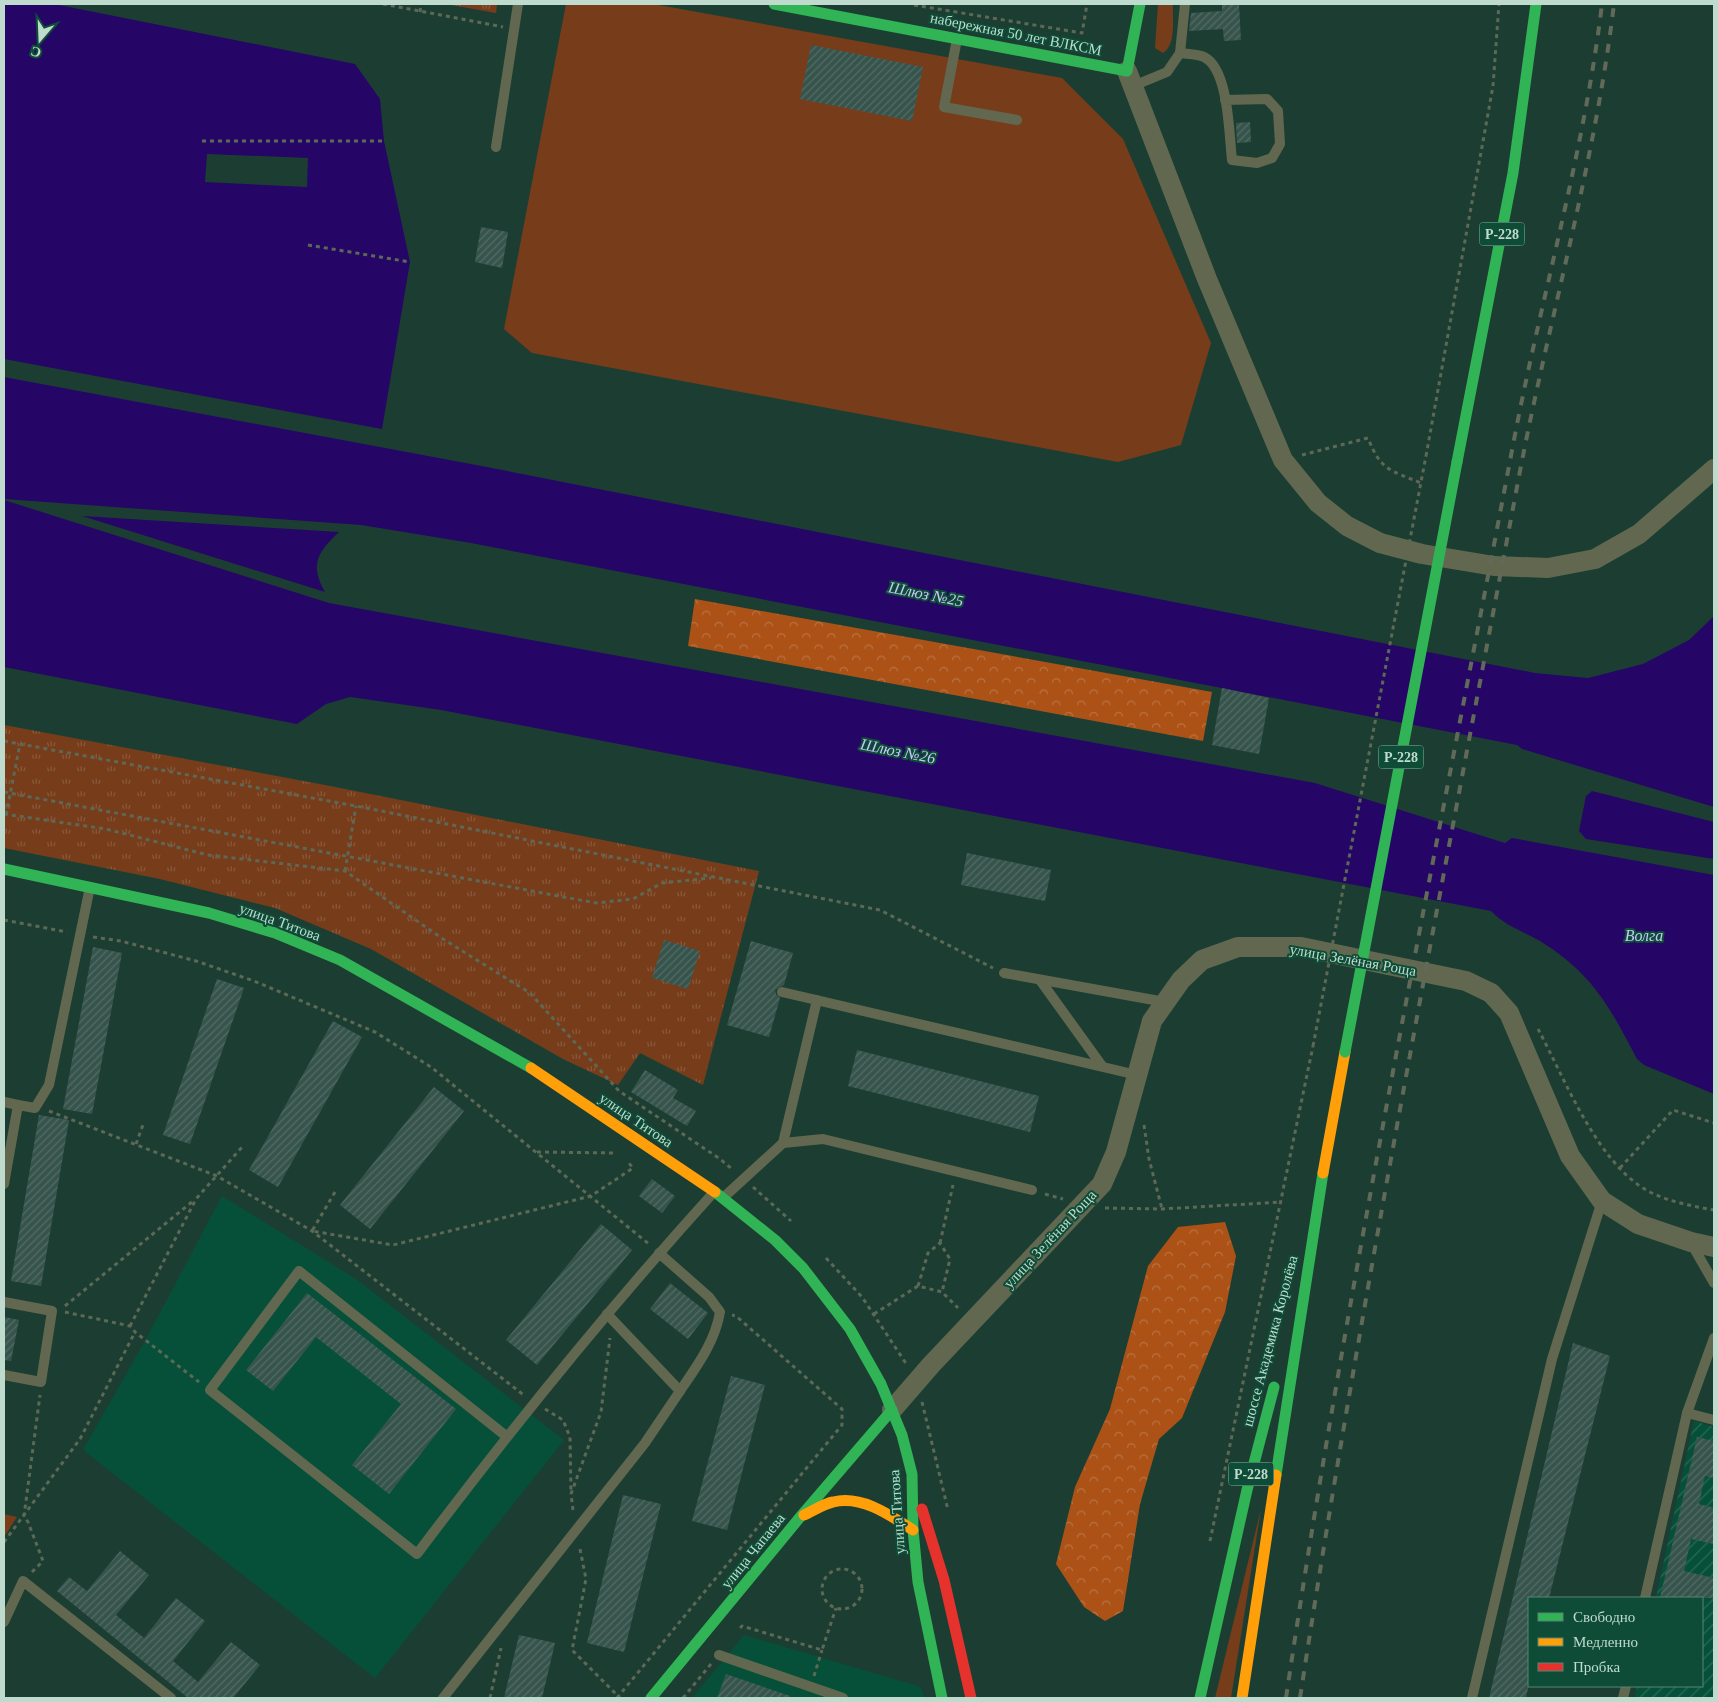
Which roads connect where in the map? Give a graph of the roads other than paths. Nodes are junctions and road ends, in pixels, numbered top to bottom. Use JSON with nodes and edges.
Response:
{"nodes":[{"id":1,"x":518,"y":4,"type":"edge"},
{"id":2,"x":774,"y":4,"type":"edge"},
{"id":3,"x":1140,"y":4,"type":"edge"},
{"id":4,"x":1185,"y":4,"type":"edge"},
{"id":5,"x":1536,"y":4,"type":"edge"},
{"id":6,"x":957,"y":38,"type":"junction"},
{"id":7,"x":1180,"y":53,"type":"junction"},
{"id":8,"x":1130,"y":78,"type":"junction"},
{"id":9,"x":1225,"y":100,"type":"junction"},
{"id":10,"x":1017,"y":120,"type":"dead end"},
{"id":11,"x":496,"y":147,"type":"dead end"},
{"id":12,"x":1714,"y":469,"type":"edge"},
{"id":13,"x":4,"y":869,"type":"edge"},
{"id":14,"x":90,"y":887,"type":"junction"},
{"id":15,"x":1004,"y":973,"type":"road end"},
{"id":16,"x":1040,"y":980,"type":"junction"},
{"id":17,"x":782,"y":992,"type":"dead end"},
{"id":18,"x":817,"y":1000,"type":"junction"},
{"id":19,"x":1165,"y":1002,"type":"junction"},
{"id":20,"x":1102,"y":1066,"type":"junction"},
{"id":21,"x":1137,"y":1074,"type":"junction"},
{"id":22,"x":4,"y":1102,"type":"edge"},
{"id":23,"x":18,"y":1105,"type":"junction"},
{"id":24,"x":783,"y":1144,"type":"junction"},
{"id":25,"x":4,"y":1184,"type":"edge"},
{"id":26,"x":1032,"y":1190,"type":"road end"},
{"id":27,"x":719,"y":1194,"type":"junction"},
{"id":28,"x":1602,"y":1201,"type":"junction"},
{"id":29,"x":1691,"y":1242,"type":"junction"},
{"id":30,"x":1714,"y":1247,"type":"edge"},
{"id":31,"x":1309,"y":1252,"type":"junction"},
{"id":32,"x":659,"y":1253,"type":"junction"},
{"id":33,"x":1714,"y":1283,"type":"edge"},
{"id":34,"x":4,"y":1302,"type":"edge"},
{"id":35,"x":607,"y":1314,"type":"junction"},
{"id":36,"x":1714,"y":1338,"type":"edge"},
{"id":37,"x":1284,"y":1347,"type":"dead end"},
{"id":38,"x":4,"y":1375,"type":"edge"},
{"id":39,"x":1277,"y":1376,"type":"dead end"},
{"id":40,"x":680,"y":1391,"type":"junction"},
{"id":41,"x":892,"y":1410,"type":"junction"},
{"id":42,"x":1687,"y":1413,"type":"junction"},
{"id":43,"x":1714,"y":1420,"type":"edge"},
{"id":44,"x":506,"y":1436,"type":"junction"},
{"id":45,"x":912,"y":1474,"type":"junction"},
{"id":46,"x":801,"y":1516,"type":"junction"},
{"id":47,"x":913,"y":1530,"type":"junction"},
{"id":48,"x":1646,"y":1597,"type":"edge"},
{"id":49,"x":4,"y":1622,"type":"edge"},
{"id":50,"x":719,"y":1655,"type":"road end"},
{"id":51,"x":172,"y":1698,"type":"edge"},
{"id":52,"x":443,"y":1698,"type":"edge"},
{"id":53,"x":651,"y":1698,"type":"edge"},
{"id":54,"x":843,"y":1698,"type":"edge"},
{"id":55,"x":942,"y":1698,"type":"edge"},
{"id":56,"x":971,"y":1698,"type":"edge"},
{"id":57,"x":1200,"y":1698,"type":"edge"},
{"id":58,"x":1242,"y":1698,"type":"edge"},
{"id":59,"x":1472,"y":1698,"type":"edge"}],
"edges":[{"from":1,"to":11,"type":"lane"},
{"from":2,"to":6,"type":"main road","name":"набережная 50 лет ВЛКСМ"},
{"from":3,"to":8,"type":"main road"},
{"from":4,"to":7,"type":"lane"},
{"from":5,"to":31,"type":"main road","number":"Р-228","bridge":true},
{"from":6,"to":8,"type":"main road","name":"набережная 50 лет ВЛКСМ"},
{"from":6,"to":10,"type":"lane"},
{"from":7,"to":8,"type":"lane"},
{"from":7,"to":9,"type":"lane"},
{"from":8,"to":12,"type":"street"},
{"from":9,"to":9,"type":"lane"},
{"from":13,"to":14,"type":"main road","name":"улица Титова"},
{"from":14,"to":23,"type":"lane"},
{"from":14,"to":27,"type":"main road","name":"улица Титова"},
{"from":15,"to":16,"type":"lane"},
{"from":16,"to":19,"type":"lane"},
{"from":16,"to":20,"type":"lane"},
{"from":17,"to":18,"type":"lane"},
{"from":18,"to":20,"type":"lane"},
{"from":18,"to":24,"type":"lane"},
{"from":19,"to":21,"type":"street","name":"улица Зелёная Роща"},
{"from":19,"to":28,"type":"street","name":"улица Зелёная Роща"},
{"from":20,"to":21,"type":"lane"},
{"from":21,"to":41,"type":"street","name":"улица Зелёная Роща"},
{"from":22,"to":23,"type":"lane"},
{"from":23,"to":25,"type":"lane"},
{"from":24,"to":26,"type":"lane"},
{"from":24,"to":27,"type":"lane"},
{"from":27,"to":32,"type":"lane"},
{"from":27,"to":41,"type":"main road","name":"улица Титова"},
{"from":28,"to":29,"type":"street","name":"улица Зелёная Роща"},
{"from":28,"to":59,"type":"lane"},
{"from":29,"to":30,"type":"street","name":"улица Зелёная Роща"},
{"from":29,"to":33,"type":"lane"},
{"from":31,"to":37,"type":"main road","name":"шоссе Академика Королёва","number":"Р-228"},
{"from":31,"to":58,"type":"main road","name":"шоссе Академика Королёва","number":"Р-228"},
{"from":32,"to":35,"type":"lane"},
{"from":32,"to":40,"type":"lane"},
{"from":34,"to":38,"type":"lane"},
{"from":35,"to":40,"type":"lane"},
{"from":35,"to":44,"type":"lane"},
{"from":36,"to":42,"type":"lane"},
{"from":39,"to":57,"type":"main road","name":"шоссе Академика Королёва","number":"Р-228"},
{"from":40,"to":52,"type":"lane"},
{"from":41,"to":45,"type":"main road","name":"улица Титова"},
{"from":41,"to":46,"type":"main road"},
{"from":42,"to":43,"type":"lane"},
{"from":42,"to":48,"type":"lane"},
{"from":44,"to":44,"type":"lane"},
{"from":45,"to":47,"type":"main road","name":"улица Титова"},
{"from":45,"to":56,"type":"main road"},
{"from":46,"to":47,"type":"main road","name":"улица Чапаева"},
{"from":46,"to":53,"type":"main road","name":"улица Чапаева"},
{"from":47,"to":55,"type":"main road","name":"улица Титова"},
{"from":49,"to":51,"type":"lane"},
{"from":50,"to":54,"type":"lane"}]}
